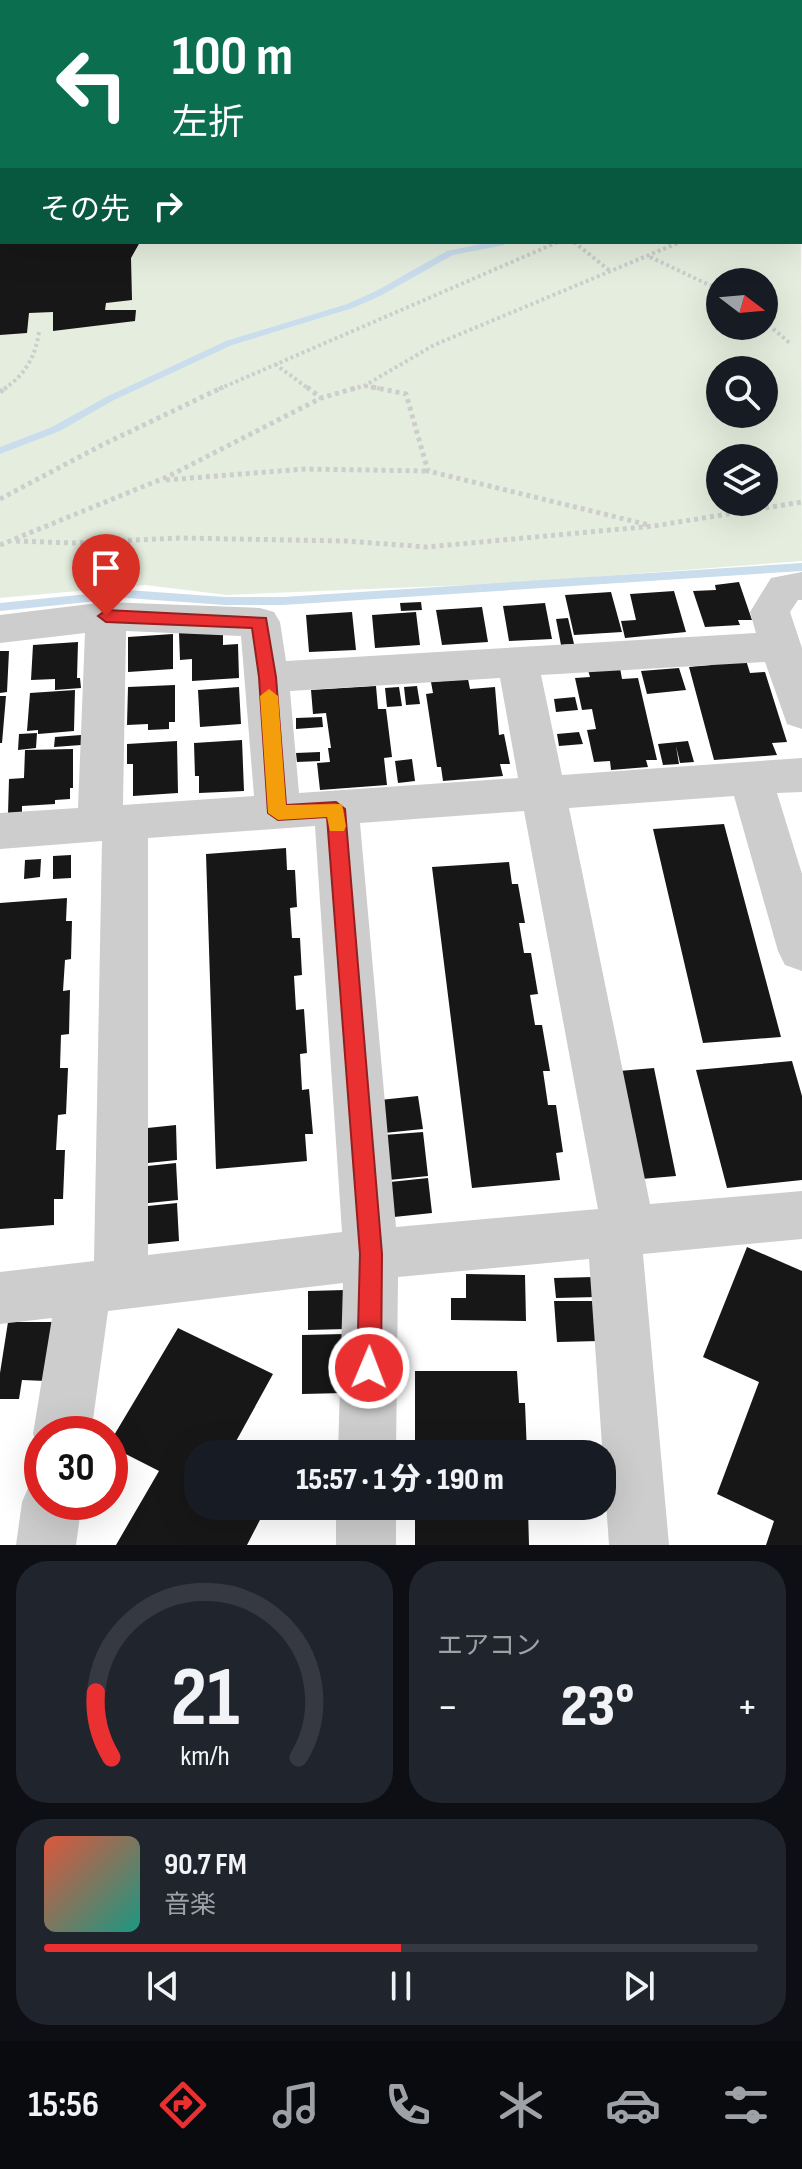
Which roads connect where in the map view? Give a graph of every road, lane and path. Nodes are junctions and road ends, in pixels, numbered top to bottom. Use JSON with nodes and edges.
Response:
{"nodes":[{"id":1,"x":553,"y":244,"type":"edge"},
{"id":2,"x":576,"y":244,"type":"edge"},
{"id":3,"x":676,"y":244,"type":"edge"},
{"id":4,"x":650,"y":257,"type":"junction"},
{"id":5,"x":610,"y":271,"type":"junction"},
{"id":6,"x":706,"y":283,"type":"edge"},
{"id":7,"x":39,"y":331,"type":"dead end"},
{"id":8,"x":778,"y":333,"type":"edge"},
{"id":9,"x":791,"y":344,"type":"dead end"},
{"id":10,"x":274,"y":363,"type":"junction"},
{"id":11,"x":364,"y":386,"type":"junction"},
{"id":12,"x":0,"y":392,"type":"edge"},
{"id":13,"x":321,"y":398,"type":"junction"},
{"id":14,"x":428,"y":471,"type":"junction"},
{"id":15,"x":159,"y":480,"type":"junction"},
{"id":16,"x":0,"y":499,"type":"edge"},
{"id":17,"x":802,"y":502,"type":"edge"},
{"id":18,"x":654,"y":526,"type":"junction"},
{"id":19,"x":16,"y":541,"type":"junction"},
{"id":20,"x":0,"y":545,"type":"edge"},
{"id":21,"x":802,"y":586,"type":"edge"},
{"id":22,"x":106,"y":616,"type":"junction"},
{"id":23,"x":0,"y":629,"type":"edge"},
{"id":24,"x":781,"y":646,"type":"junction"},
{"id":25,"x":518,"y":663,"type":"junction"},
{"id":26,"x":268,"y":677,"type":"junction"},
{"id":27,"x":802,"y":713,"type":"edge"},
{"id":28,"x":802,"y":775,"type":"edge"},
{"id":29,"x":750,"y":777,"type":"junction"},
{"id":30,"x":543,"y":794,"type":"junction"},
{"id":31,"x":336,"y":809,"type":"junction"},
{"id":32,"x":278,"y":813,"type":"junction"},
{"id":33,"x":112,"y":822,"type":"junction"},
{"id":34,"x":0,"y":831,"type":"edge"},
{"id":35,"x":802,"y":951,"type":"edge"},
{"id":36,"x":802,"y":1215,"type":"edge"},
{"id":37,"x":622,"y":1233,"type":"junction"},
{"id":38,"x":371,"y":1254,"type":"junction"},
{"id":39,"x":102,"y":1286,"type":"junction"},
{"id":40,"x":0,"y":1298,"type":"edge"},
{"id":41,"x":67,"y":1416,"type":"edge"},
{"id":42,"x":367,"y":1440,"type":"edge"},
{"id":43,"x":49,"y":1520,"type":"edge"},
{"id":44,"x":366,"y":1520,"type":"edge"},
{"id":45,"x":46,"y":1545,"type":"edge"},
{"id":46,"x":366,"y":1545,"type":"edge"},
{"id":47,"x":639,"y":1545,"type":"edge"}],
"edges":[{"from":1,"to":10,"type":"path"},
{"from":2,"to":5,"type":"path"},
{"from":3,"to":4,"type":"path"},
{"from":4,"to":5,"type":"path"},
{"from":4,"to":6,"type":"path"},
{"from":5,"to":11,"type":"path"},
{"from":7,"to":12,"type":"path"},
{"from":8,"to":9,"type":"path"},
{"from":10,"to":13,"type":"path"},
{"from":10,"to":16,"type":"path"},
{"from":11,"to":13,"type":"path"},
{"from":11,"to":14,"type":"path"},
{"from":13,"to":15,"type":"path"},
{"from":14,"to":15,"type":"path"},
{"from":14,"to":18,"type":"path"},
{"from":15,"to":19,"type":"path"},
{"from":17,"to":18,"type":"path"},
{"from":18,"to":19,"type":"path"},
{"from":19,"to":20,"type":"path"},
{"from":21,"to":24,"type":"street"},
{"from":22,"to":23,"type":"street"},
{"from":22,"to":26,"type":"street"},
{"from":22,"to":33,"type":"street"},
{"from":24,"to":25,"type":"street"},
{"from":24,"to":27,"type":"street"},
{"from":25,"to":26,"type":"street"},
{"from":25,"to":30,"type":"street"},
{"from":26,"to":32,"type":"street"},
{"from":28,"to":29,"type":"street"},
{"from":29,"to":30,"type":"street"},
{"from":29,"to":35,"type":"street"},
{"from":30,"to":31,"type":"street"},
{"from":30,"to":37,"type":"street"},
{"from":31,"to":32,"type":"street"},
{"from":31,"to":38,"type":"street"},
{"from":32,"to":33,"type":"street"},
{"from":33,"to":34,"type":"street"},
{"from":33,"to":39,"type":"street"},
{"from":36,"to":37,"type":"street"},
{"from":37,"to":38,"type":"street"},
{"from":37,"to":47,"type":"street"},
{"from":38,"to":39,"type":"street"},
{"from":38,"to":42,"type":"street"},
{"from":39,"to":40,"type":"street"},
{"from":39,"to":41,"type":"street"},
{"from":43,"to":45,"type":"street"},
{"from":44,"to":46,"type":"street"}]}
